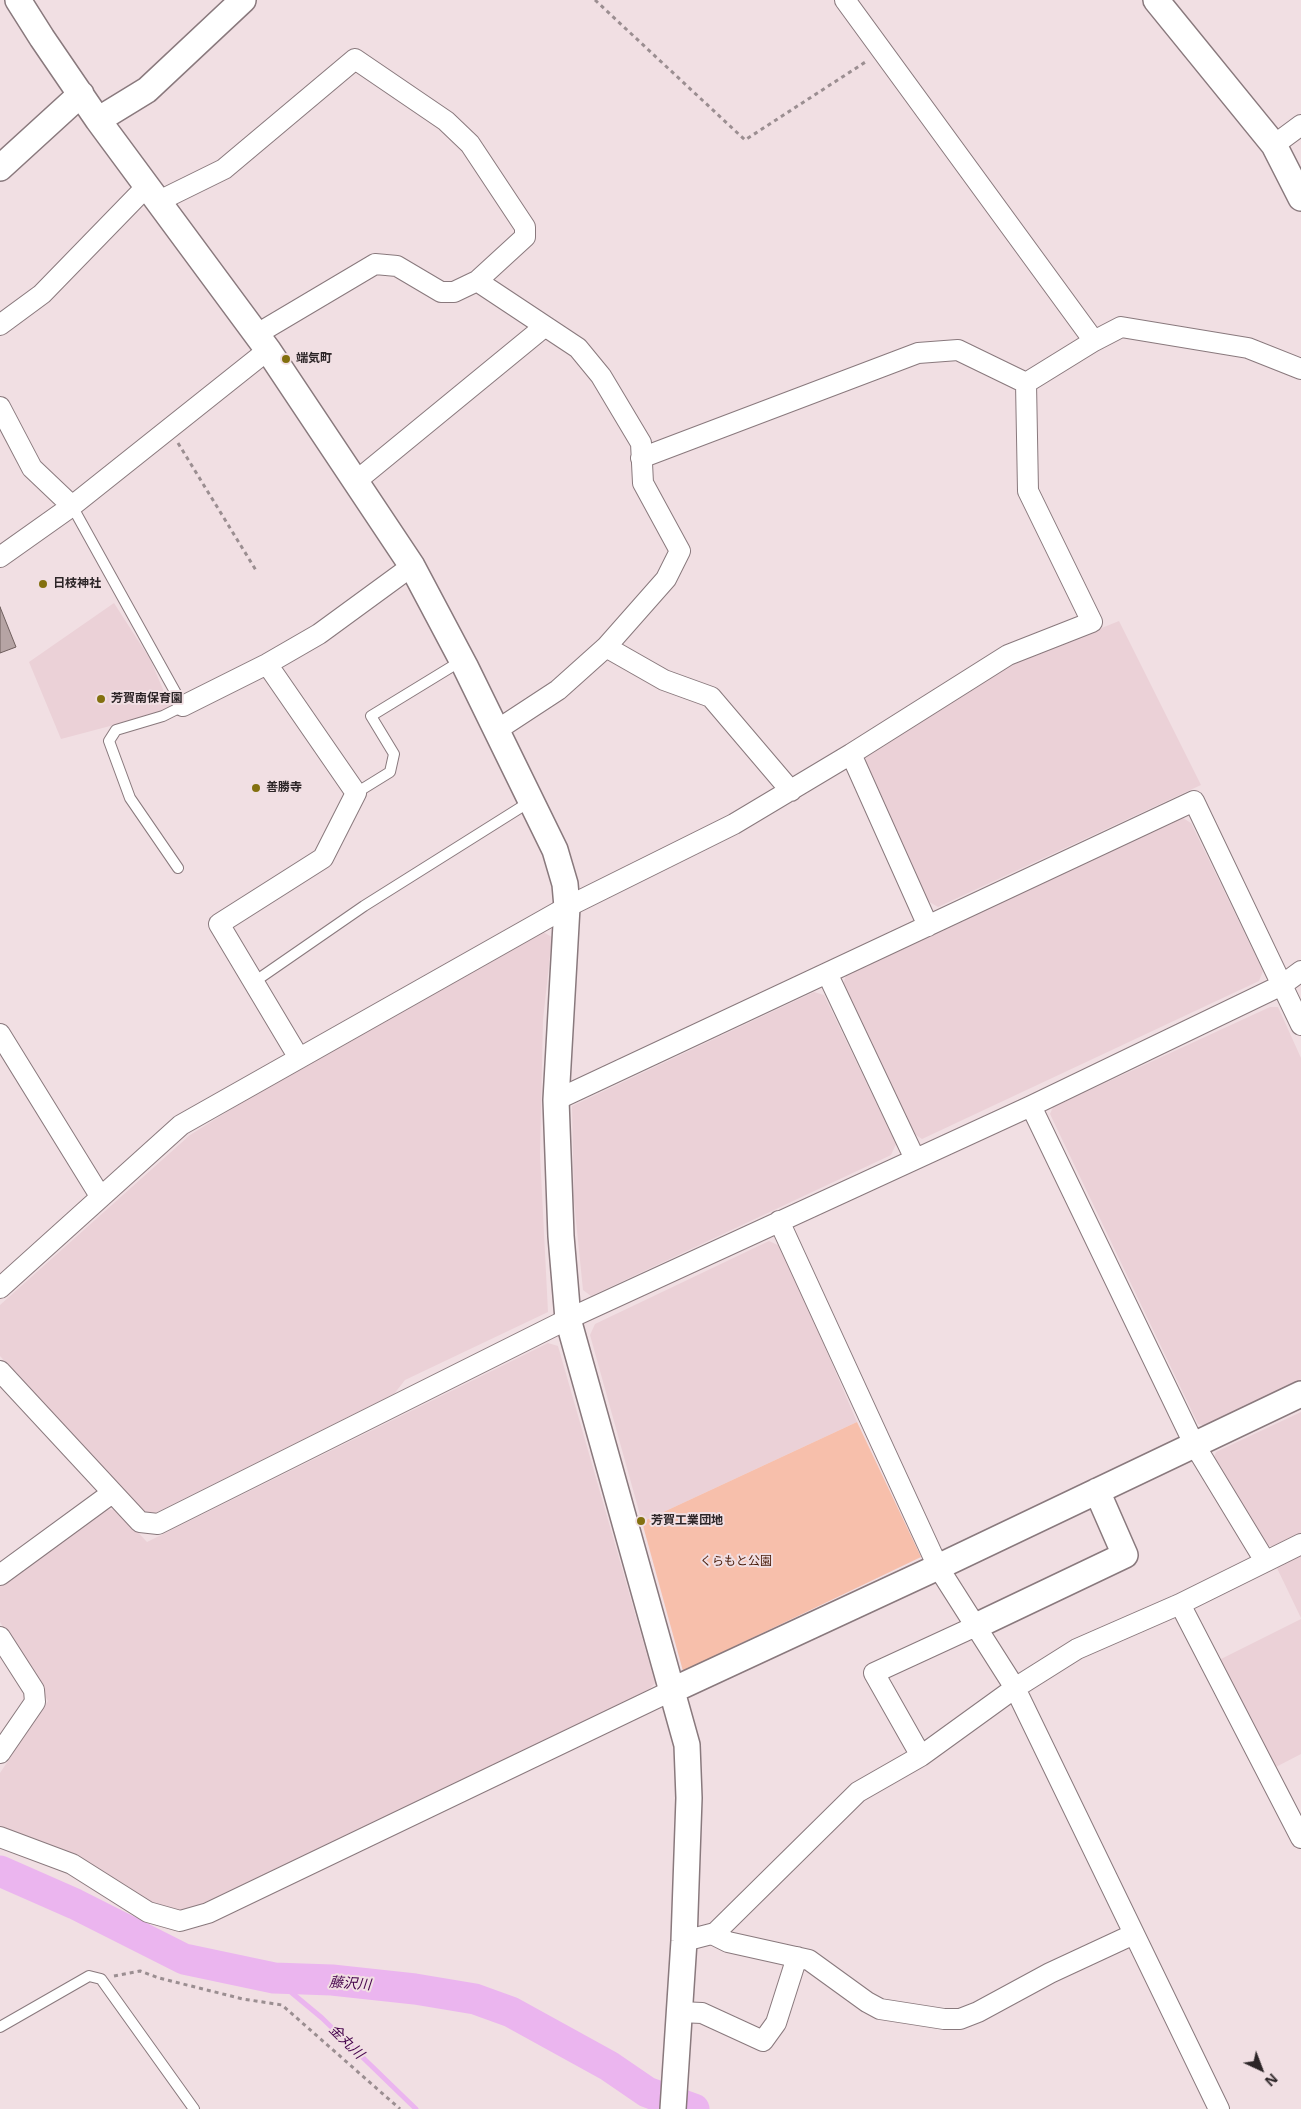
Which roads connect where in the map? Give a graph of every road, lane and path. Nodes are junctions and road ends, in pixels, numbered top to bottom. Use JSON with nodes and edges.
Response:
{"nodes":[{"id":1,"x":18,"y":0,"type":"edge"},
{"id":2,"x":244,"y":0,"type":"edge"},
{"id":3,"x":595,"y":0,"type":"edge"},
{"id":4,"x":845,"y":0,"type":"edge"},
{"id":5,"x":1156,"y":0,"type":"edge"},
{"id":6,"x":882,"y":51,"type":"junction"},
{"id":7,"x":81,"y":94,"type":"junction"},
{"id":8,"x":98,"y":120,"type":"junction"},
{"id":9,"x":1301,"y":125,"type":"edge"},
{"id":10,"x":1274,"y":145,"type":"junction"},
{"id":11,"x":0,"y":168,"type":"edge"},
{"id":12,"x":154,"y":193,"type":"junction"},
{"id":13,"x":1301,"y":198,"type":"edge"},
{"id":14,"x":477,"y":282,"type":"junction"},
{"id":15,"x":0,"y":325,"type":"edge"},
{"id":16,"x":544,"y":327,"type":"junction"},
{"id":17,"x":1094,"y":341,"type":"junction"},
{"id":18,"x":262,"y":342,"type":"junction"},
{"id":19,"x":1301,"y":369,"type":"edge"},
{"id":20,"x":1026,"y":383,"type":"junction"},
{"id":21,"x":0,"y":407,"type":"edge"},
{"id":22,"x":169,"y":428,"type":"junction"},
{"id":23,"x":641,"y":458,"type":"junction"},
{"id":24,"x":355,"y":482,"type":"junction"},
{"id":25,"x":72,"y":506,"type":"junction"},
{"id":26,"x":0,"y":557,"type":"edge"},
{"id":27,"x":412,"y":566,"type":"junction"},
{"id":28,"x":257,"y":572,"type":"dead end"},
{"id":29,"x":606,"y":648,"type":"junction"},
{"id":30,"x":462,"y":660,"type":"junction"},
{"id":31,"x":267,"y":664,"type":"junction"},
{"id":32,"x":182,"y":706,"type":"junction"},
{"id":33,"x":497,"y":730,"type":"junction"},
{"id":34,"x":851,"y":754,"type":"junction"},
{"id":35,"x":790,"y":791,"type":"junction"},
{"id":36,"x":356,"y":792,"type":"junction"},
{"id":37,"x":532,"y":800,"type":"junction"},
{"id":38,"x":178,"y":868,"type":"dead end"},
{"id":39,"x":567,"y":907,"type":"junction"},
{"id":40,"x":928,"y":926,"type":"junction"},
{"id":41,"x":1301,"y":971,"type":"edge"},
{"id":42,"x":827,"y":973,"type":"junction"},
{"id":43,"x":254,"y":982,"type":"junction"},
{"id":44,"x":1282,"y":985,"type":"junction"},
{"id":45,"x":1301,"y":1025,"type":"edge"},
{"id":46,"x":0,"y":1034,"type":"edge"},
{"id":47,"x":299,"y":1058,"type":"junction"},
{"id":48,"x":556,"y":1100,"type":"junction"},
{"id":49,"x":1031,"y":1106,"type":"junction"},
{"id":50,"x":915,"y":1159,"type":"junction"},
{"id":51,"x":100,"y":1196,"type":"junction"},
{"id":52,"x":779,"y":1221,"type":"junction"},
{"id":53,"x":0,"y":1288,"type":"edge"},
{"id":54,"x":568,"y":1319,"type":"junction"},
{"id":55,"x":0,"y":1371,"type":"edge"},
{"id":56,"x":1301,"y":1394,"type":"edge"},
{"id":57,"x":1194,"y":1444,"type":"junction"},
{"id":58,"x":1097,"y":1491,"type":"junction"},
{"id":59,"x":112,"y":1493,"type":"junction"},
{"id":60,"x":1301,"y":1544,"type":"edge"},
{"id":61,"x":1265,"y":1561,"type":"junction"},
{"id":62,"x":938,"y":1567,"type":"junction"},
{"id":63,"x":0,"y":1575,"type":"edge"},
{"id":64,"x":1180,"y":1604,"type":"junction"},
{"id":65,"x":976,"y":1626,"type":"junction"},
{"id":66,"x":0,"y":1637,"type":"edge"},
{"id":67,"x":1015,"y":1688,"type":"junction"},
{"id":68,"x":673,"y":1690,"type":"junction"},
{"id":69,"x":0,"y":1753,"type":"edge"},
{"id":70,"x":922,"y":1756,"type":"junction"},
{"id":71,"x":0,"y":1837,"type":"edge"},
{"id":72,"x":1301,"y":1838,"type":"edge"},
{"id":73,"x":712,"y":1934,"type":"junction"},
{"id":74,"x":1134,"y":1934,"type":"junction"},
{"id":75,"x":684,"y":1941,"type":"junction"},
{"id":76,"x":797,"y":1957,"type":"junction"},
{"id":77,"x":101,"y":1979,"type":"junction"},
{"id":78,"x":680,"y":2012,"type":"junction"},
{"id":79,"x":0,"y":2027,"type":"edge"},
{"id":80,"x":674,"y":2098,"type":"edge"},
{"id":81,"x":194,"y":2109,"type":"edge"},
{"id":82,"x":400,"y":2109,"type":"edge"},
{"id":83,"x":1219,"y":2109,"type":"edge"}],
"edges":[{"from":1,"to":7,"type":"street"},
{"from":2,"to":8,"type":"street"},
{"from":3,"to":6,"type":"path"},
{"from":4,"to":6,"type":"street"},
{"from":5,"to":10,"type":"street"},
{"from":6,"to":17,"type":"street"},
{"from":7,"to":8,"type":"street"},
{"from":7,"to":11,"type":"street"},
{"from":8,"to":12,"type":"street"},
{"from":9,"to":10,"type":"street"},
{"from":10,"to":13,"type":"street"},
{"from":12,"to":14,"type":"street"},
{"from":12,"to":15,"type":"street"},
{"from":12,"to":18,"type":"street"},
{"from":14,"to":16,"type":"street"},
{"from":14,"to":18,"type":"street"},
{"from":16,"to":23,"type":"street"},
{"from":16,"to":24,"type":"street"},
{"from":17,"to":19,"type":"street"},
{"from":17,"to":20,"type":"street"},
{"from":18,"to":22,"type":"street"},
{"from":18,"to":24,"type":"street"},
{"from":20,"to":23,"type":"street"},
{"from":20,"to":34,"type":"street"},
{"from":21,"to":25,"type":"street"},
{"from":22,"to":25,"type":"street"},
{"from":22,"to":28,"type":"path"},
{"from":23,"to":29,"type":"street"},
{"from":24,"to":27,"type":"street"},
{"from":25,"to":26,"type":"street"},
{"from":25,"to":32,"type":"lane"},
{"from":27,"to":30,"type":"street"},
{"from":27,"to":31,"type":"street"},
{"from":29,"to":33,"type":"street"},
{"from":29,"to":35,"type":"street"},
{"from":30,"to":33,"type":"street"},
{"from":30,"to":36,"type":"lane"},
{"from":31,"to":32,"type":"street"},
{"from":31,"to":36,"type":"street"},
{"from":32,"to":38,"type":"lane"},
{"from":33,"to":37,"type":"street"},
{"from":34,"to":35,"type":"street"},
{"from":34,"to":40,"type":"street"},
{"from":35,"to":39,"type":"street"},
{"from":36,"to":43,"type":"street"},
{"from":37,"to":39,"type":"street"},
{"from":37,"to":43,"type":"lane"},
{"from":39,"to":47,"type":"street"},
{"from":39,"to":48,"type":"street"},
{"from":40,"to":42,"type":"street"},
{"from":40,"to":44,"type":"street"},
{"from":41,"to":44,"type":"street"},
{"from":42,"to":48,"type":"street"},
{"from":42,"to":50,"type":"street"},
{"from":43,"to":47,"type":"street"},
{"from":44,"to":45,"type":"street"},
{"from":44,"to":49,"type":"street"},
{"from":46,"to":51,"type":"street"},
{"from":47,"to":51,"type":"street"},
{"from":48,"to":54,"type":"street"},
{"from":49,"to":50,"type":"street"},
{"from":49,"to":57,"type":"street"},
{"from":50,"to":52,"type":"street"},
{"from":51,"to":53,"type":"street"},
{"from":52,"to":54,"type":"street"},
{"from":52,"to":62,"type":"street"},
{"from":54,"to":59,"type":"street"},
{"from":54,"to":68,"type":"street"},
{"from":55,"to":59,"type":"street"},
{"from":56,"to":57,"type":"street"},
{"from":57,"to":58,"type":"street"},
{"from":57,"to":61,"type":"street"},
{"from":58,"to":62,"type":"street"},
{"from":58,"to":65,"type":"street"},
{"from":59,"to":63,"type":"street"},
{"from":60,"to":61,"type":"street"},
{"from":61,"to":64,"type":"street"},
{"from":62,"to":65,"type":"street"},
{"from":62,"to":68,"type":"street"},
{"from":64,"to":67,"type":"street"},
{"from":64,"to":72,"type":"street"},
{"from":65,"to":67,"type":"street"},
{"from":65,"to":70,"type":"street"},
{"from":66,"to":69,"type":"street"},
{"from":67,"to":70,"type":"street"},
{"from":67,"to":74,"type":"street"},
{"from":68,"to":71,"type":"street"},
{"from":68,"to":75,"type":"street"},
{"from":70,"to":73,"type":"street"},
{"from":73,"to":75,"type":"street"},
{"from":73,"to":76,"type":"street"},
{"from":74,"to":76,"type":"street"},
{"from":74,"to":83,"type":"street"},
{"from":75,"to":78,"type":"street"},
{"from":76,"to":78,"type":"street"},
{"from":77,"to":79,"type":"lane"},
{"from":77,"to":81,"type":"lane"},
{"from":77,"to":82,"type":"path"},
{"from":78,"to":80,"type":"street"}]}
